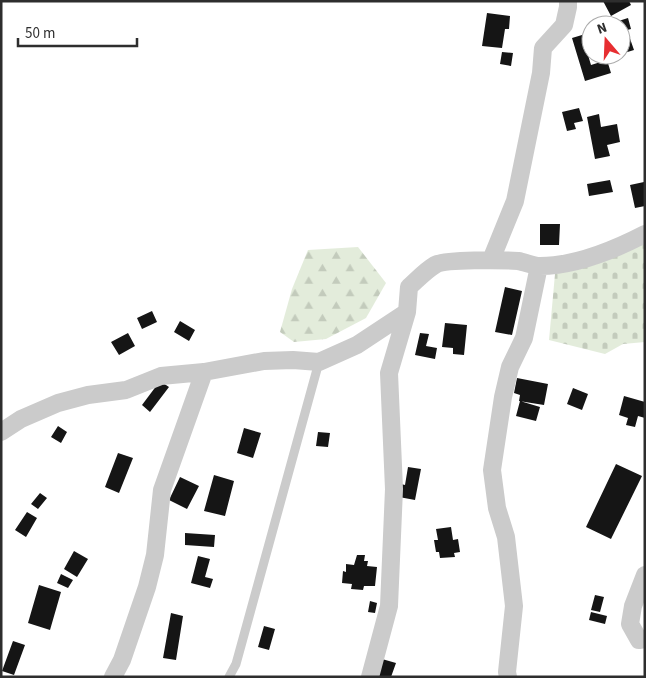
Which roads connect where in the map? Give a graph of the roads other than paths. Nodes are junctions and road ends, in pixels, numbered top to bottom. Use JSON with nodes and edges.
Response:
{"nodes":[{"id":1,"x":568,"y":1,"type":"edge"},
{"id":2,"x":645,"y":234,"type":"edge"},
{"id":3,"x":491,"y":260,"type":"junction"},
{"id":4,"x":539,"y":266,"type":"junction"},
{"id":5,"x":407,"y":312,"type":"junction"},
{"id":6,"x":319,"y":362,"type":"junction"},
{"id":7,"x":204,"y":372,"type":"junction"},
{"id":8,"x":1,"y":432,"type":"edge"},
{"id":9,"x":645,"y":576,"type":"edge"},
{"id":10,"x":645,"y":639,"type":"edge"},
{"id":11,"x":113,"y":677,"type":"edge"},
{"id":12,"x":229,"y":677,"type":"edge"},
{"id":13,"x":370,"y":677,"type":"edge"},
{"id":14,"x":508,"y":677,"type":"edge"}],
"edges":[{"from":1,"to":3,"type":"street"},
{"from":2,"to":4,"type":"street"},
{"from":3,"to":4,"type":"street"},
{"from":3,"to":5,"type":"street"},
{"from":4,"to":14,"type":"street"},
{"from":5,"to":6,"type":"street"},
{"from":5,"to":13,"type":"street"},
{"from":6,"to":7,"type":"street"},
{"from":6,"to":12,"type":"lane"},
{"from":7,"to":8,"type":"street"},
{"from":7,"to":11,"type":"street"},
{"from":9,"to":10,"type":"street"}]}
